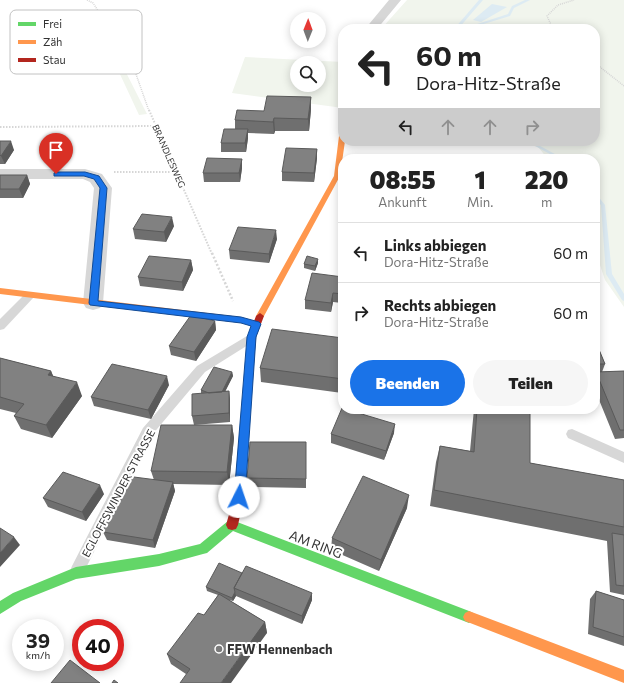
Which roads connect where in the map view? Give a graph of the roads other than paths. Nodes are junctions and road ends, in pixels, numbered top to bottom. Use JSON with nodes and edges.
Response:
{"nodes":[{"id":1,"x":395,"y":0,"type":"edge"},
{"id":2,"x":374,"y":24,"type":"edge"},
{"id":3,"x":338,"y":168,"type":"edge"},
{"id":4,"x":0,"y":174,"type":"edge"},
{"id":5,"x":0,"y":291,"type":"edge"},
{"id":6,"x":30,"y":295,"type":"junction"},
{"id":7,"x":93,"y":303,"type":"junction"},
{"id":8,"x":256,"y":324,"type":"junction"},
{"id":9,"x":0,"y":326,"type":"edge"},
{"id":10,"x":252,"y":337,"type":"junction"},
{"id":11,"x":572,"y":434,"type":"dead end"},
{"id":12,"x":624,"y":458,"type":"edge"},
{"id":13,"x":232,"y":525,"type":"junction"},
{"id":14,"x":76,"y":573,"type":"junction"},
{"id":15,"x":0,"y":608,"type":"edge"},
{"id":16,"x":624,"y":677,"type":"edge"}],
"edges":[{"from":1,"to":2,"type":"street"},
{"from":3,"to":8,"type":"street"},
{"from":4,"to":7,"type":"street"},
{"from":5,"to":6,"type":"street"},
{"from":6,"to":7,"type":"street"},
{"from":6,"to":9,"type":"lane"},
{"from":7,"to":8,"type":"street"},
{"from":8,"to":10,"type":"street"},
{"from":10,"to":13,"type":"street"},
{"from":10,"to":14,"type":"lane","name":"EGLOFFSWINDER STRASSE"},
{"from":11,"to":12,"type":"lane"},
{"from":13,"to":14,"type":"street"},
{"from":13,"to":16,"type":"street","name":"AM RING"},
{"from":14,"to":15,"type":"street"}]}
